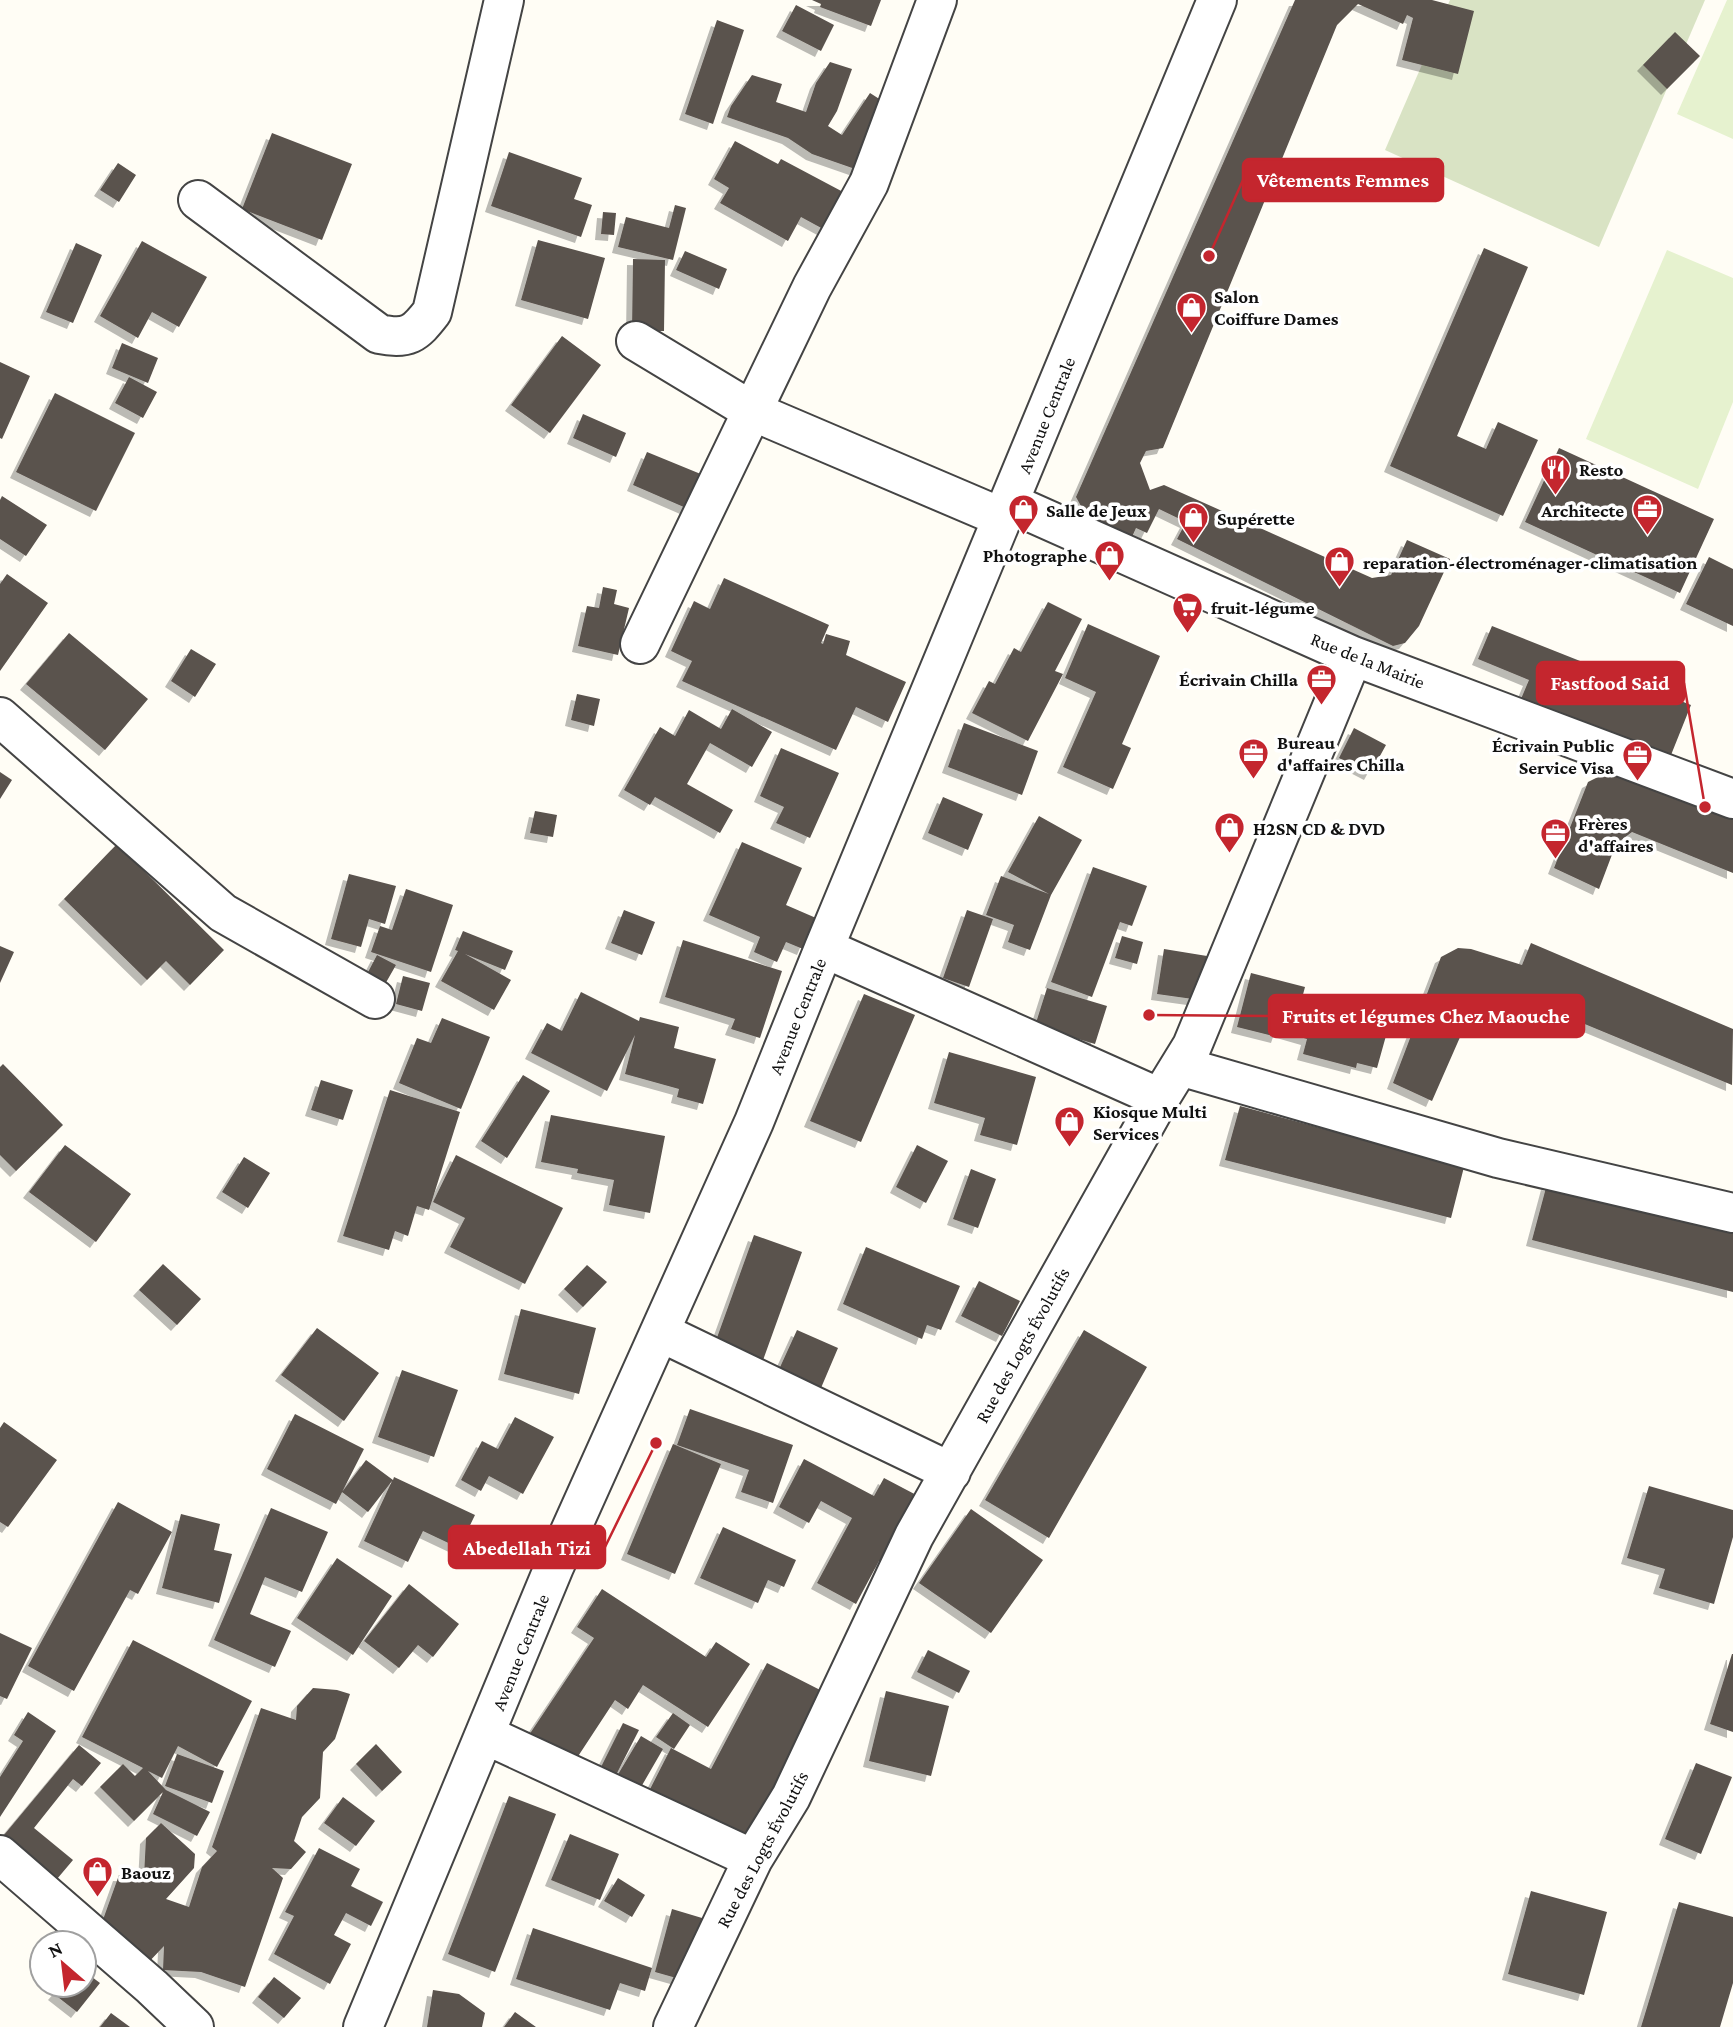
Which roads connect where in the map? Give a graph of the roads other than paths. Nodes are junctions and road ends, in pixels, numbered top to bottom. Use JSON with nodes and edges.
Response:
{"nodes":[{"id":1,"x":504,"y":0,"type":"edge"},
{"id":2,"x":937,"y":0,"type":"edge"},
{"id":3,"x":1217,"y":0,"type":"edge"},
{"id":4,"x":198,"y":200,"type":"dead end"},
{"id":5,"x":636,"y":341,"type":"dead end"},
{"id":6,"x":752,"y":411,"type":"junction"},
{"id":7,"x":1006,"y":511,"type":"junction"},
{"id":8,"x":640,"y":644,"type":"dead end"},
{"id":9,"x":1353,"y":656,"type":"junction"},
{"id":10,"x":0,"y":718,"type":"edge"},
{"id":11,"x":1733,"y":799,"type":"edge"},
{"id":12,"x":824,"y":948,"type":"junction"},
{"id":13,"x":375,"y":999,"type":"dead end"},
{"id":14,"x":1180,"y":1066,"type":"junction"},
{"id":15,"x":1160,"y":1098,"type":"junction"},
{"id":16,"x":1733,"y":1213,"type":"edge"},
{"id":17,"x":660,"y":1332,"type":"junction"},
{"id":18,"x":951,"y":1472,"type":"junction"},
{"id":19,"x":486,"y":1735,"type":"junction"},
{"id":20,"x":0,"y":1855,"type":"edge"},
{"id":21,"x":754,"y":1860,"type":"junction"},
{"id":22,"x":194,"y":2027,"type":"edge"},
{"id":23,"x":363,"y":2027,"type":"edge"},
{"id":24,"x":673,"y":2027,"type":"edge"}],
"edges":[{"from":1,"to":4,"type":"street"},
{"from":2,"to":6,"type":"street"},
{"from":3,"to":7,"type":"street","name":"Avenue Centrale"},
{"from":5,"to":6,"type":"street","name":"Rue de la Mairie"},
{"from":6,"to":7,"type":"street","name":"Rue de la Mairie"},
{"from":6,"to":8,"type":"street"},
{"from":7,"to":9,"type":"street","name":"Rue de la Mairie"},
{"from":7,"to":12,"type":"street","name":"Avenue Centrale"},
{"from":9,"to":11,"type":"street","name":"Rue de la Mairie"},
{"from":9,"to":14,"type":"street","name":"Rue des Logts Évolutifs"},
{"from":10,"to":13,"type":"street"},
{"from":12,"to":15,"type":"street"},
{"from":12,"to":17,"type":"street","name":"Avenue Centrale"},
{"from":14,"to":15,"type":"street","name":"Rue des Logts Évolutifs"},
{"from":14,"to":16,"type":"street"},
{"from":15,"to":18,"type":"street","name":"Rue des Logts Évolutifs"},
{"from":17,"to":18,"type":"street"},
{"from":17,"to":19,"type":"street","name":"Avenue Centrale"},
{"from":18,"to":21,"type":"street","name":"Rue des Logts Évolutifs"},
{"from":19,"to":21,"type":"street"},
{"from":19,"to":23,"type":"street","name":"Avenue Centrale"},
{"from":20,"to":22,"type":"street"},
{"from":21,"to":24,"type":"street","name":"Rue des Logts Évolutifs"}]}
